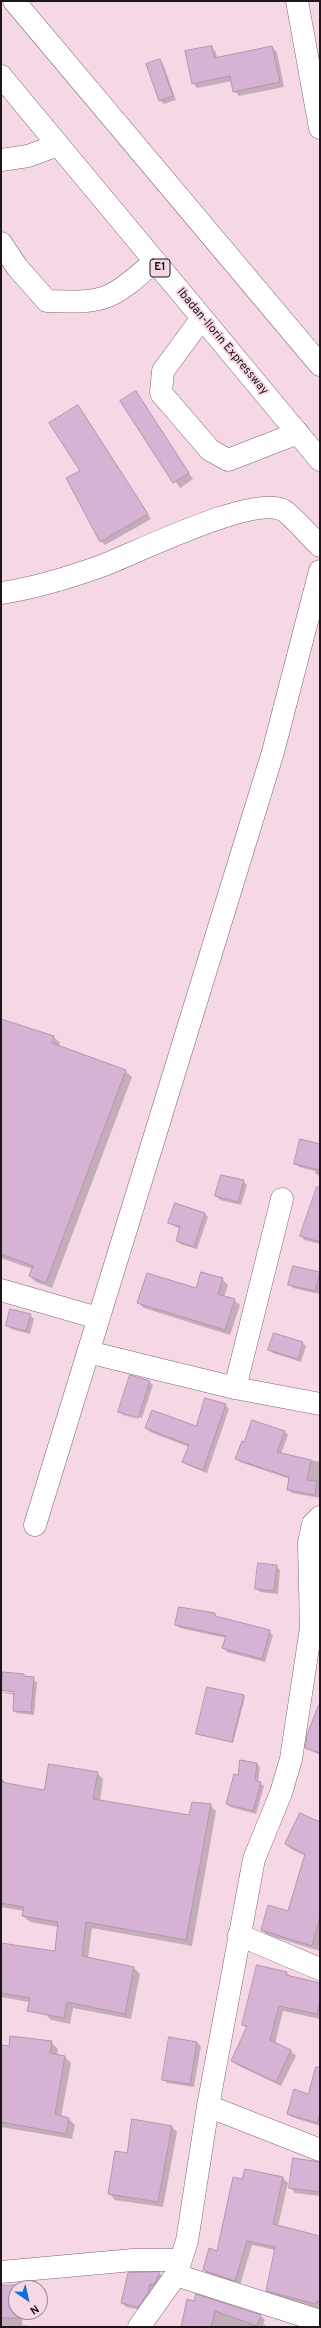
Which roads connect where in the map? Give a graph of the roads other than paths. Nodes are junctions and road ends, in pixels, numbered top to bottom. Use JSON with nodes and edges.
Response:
{"nodes":[{"id":1,"x":14,"y":1,"type":"edge"},
{"id":2,"x":297,"y":1,"type":"edge"},
{"id":3,"x":1,"y":76,"type":"edge"},
{"id":4,"x":320,"y":126,"type":"edge"},
{"id":5,"x":58,"y":146,"type":"junction"},
{"id":6,"x":1,"y":160,"type":"edge"},
{"id":7,"x":1,"y":243,"type":"edge"},
{"id":8,"x":155,"y":261,"type":"junction"},
{"id":9,"x":202,"y":318,"type":"junction"},
{"id":10,"x":320,"y":365,"type":"edge"},
{"id":11,"x":298,"y":433,"type":"junction"},
{"id":12,"x":320,"y":460,"type":"edge"},
{"id":13,"x":320,"y":546,"type":"edge"},
{"id":14,"x":320,"y":571,"type":"edge"},
{"id":15,"x":1,"y":593,"type":"edge"},
{"id":16,"x":282,"y":1200,"type":"dead end"},
{"id":17,"x":1,"y":1290,"type":"edge"},
{"id":18,"x":98,"y":1318,"type":"junction"},
{"id":19,"x":88,"y":1352,"type":"junction"},
{"id":20,"x":235,"y":1388,"type":"junction"},
{"id":21,"x":320,"y":1404,"type":"edge"},
{"id":22,"x":320,"y":1517,"type":"edge"},
{"id":23,"x":35,"y":1525,"type":"dead end"},
{"id":24,"x":315,"y":1629,"type":"edge"},
{"id":25,"x":239,"y":1935,"type":"junction"},
{"id":26,"x":320,"y":1969,"type":"edge"},
{"id":27,"x":208,"y":2106,"type":"junction"},
{"id":28,"x":320,"y":2150,"type":"edge"},
{"id":29,"x":178,"y":2267,"type":"junction"},
{"id":30,"x":1,"y":2272,"type":"edge"},
{"id":31,"x":320,"y":2321,"type":"edge"},
{"id":32,"x":140,"y":2327,"type":"edge"}],
"edges":[{"from":1,"to":10,"type":"main road"},
{"from":2,"to":4,"type":"main road"},
{"from":3,"to":5,"type":"main road","name":"Ibadan-Ilorin Expressway","number":"E1"},
{"from":5,"to":6,"type":"main road"},
{"from":5,"to":8,"type":"main road","name":"Ibadan-Ilorin Expressway","number":"E1"},
{"from":7,"to":8,"type":"main road"},
{"from":8,"to":9,"type":"main road","name":"Ibadan-Ilorin Expressway","number":"E1"},
{"from":9,"to":11,"type":"main road","name":"Ibadan-Ilorin Expressway","number":"E1"},
{"from":9,"to":11,"type":"main road"},
{"from":11,"to":12,"type":"main road","name":"Ibadan-Ilorin Expressway","number":"E1"},
{"from":13,"to":15,"type":"main road"},
{"from":14,"to":18,"type":"main road"},
{"from":16,"to":20,"type":"main road"},
{"from":17,"to":18,"type":"main road"},
{"from":18,"to":19,"type":"main road"},
{"from":19,"to":20,"type":"main road"},
{"from":19,"to":23,"type":"main road"},
{"from":20,"to":21,"type":"main road"},
{"from":22,"to":24,"type":"main road"},
{"from":24,"to":25,"type":"main road"},
{"from":25,"to":26,"type":"main road"},
{"from":25,"to":27,"type":"main road"},
{"from":27,"to":28,"type":"main road"},
{"from":27,"to":29,"type":"main road"},
{"from":29,"to":30,"type":"main road"},
{"from":29,"to":31,"type":"main road"},
{"from":29,"to":32,"type":"main road"}]}
